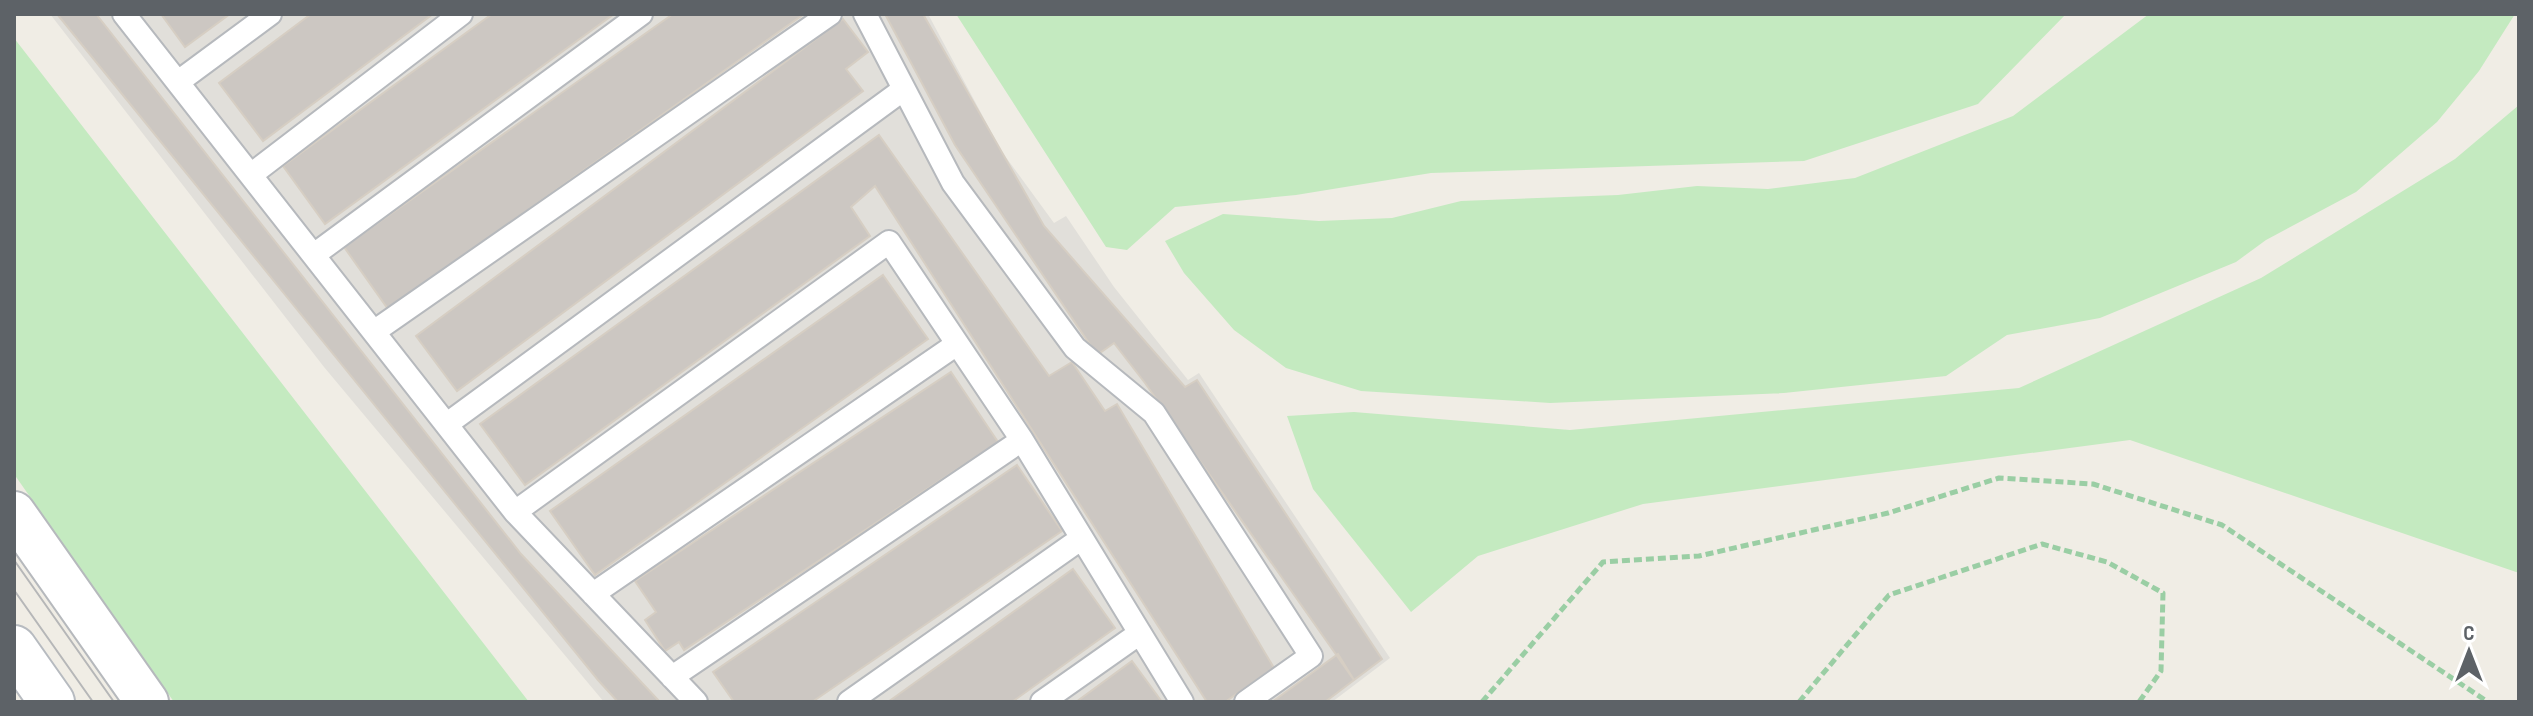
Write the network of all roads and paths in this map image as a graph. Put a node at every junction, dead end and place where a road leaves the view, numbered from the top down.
1 (124, 14) edge
2 (270, 14) edge
3 (461, 14) edge
4 (641, 14) edge
5 (830, 14) edge
6 (865, 14) edge
7 (178, 82) junction
8 (904, 89) junction
9 (252, 174) junction
10 (315, 254) junction
11 (375, 331) junction
12 (957, 344) junction
13 (447, 424) junction
14 (1022, 440) junction
15 (515, 512) junction
16 (14, 513) edge
17 (1082, 538) junction
18 (593, 594) junction
19 (1140, 633) junction
20 (14, 648) edge
21 (672, 677) junction
22 (52, 702) edge
23 (147, 702) edge
24 (696, 702) edge
25 (849, 702) edge
26 (1042, 702) edge
27 (1182, 702) edge
28 (1246, 702) edge
29 (1482, 702) edge
30 (1799, 702) edge
31 (2139, 702) edge
32 (2488, 702) edge

1 - 7 lane
2 - 7 lane
3 - 9 lane
4 - 10 lane
5 - 11 lane
6 - 8 lane
7 - 9 lane
8 - 13 lane
8 - 28 lane
9 - 10 lane
10 - 11 lane
11 - 13 lane
12 - 14 lane
12 - 15 lane
12 - 18 lane
13 - 15 lane
14 - 17 lane
14 - 21 lane
15 - 18 lane
16 - 23 street
17 - 19 lane
17 - 25 lane
18 - 21 lane
19 - 26 lane
19 - 27 lane
20 - 22 main road
21 - 24 lane
29 - 32 path
30 - 31 path

